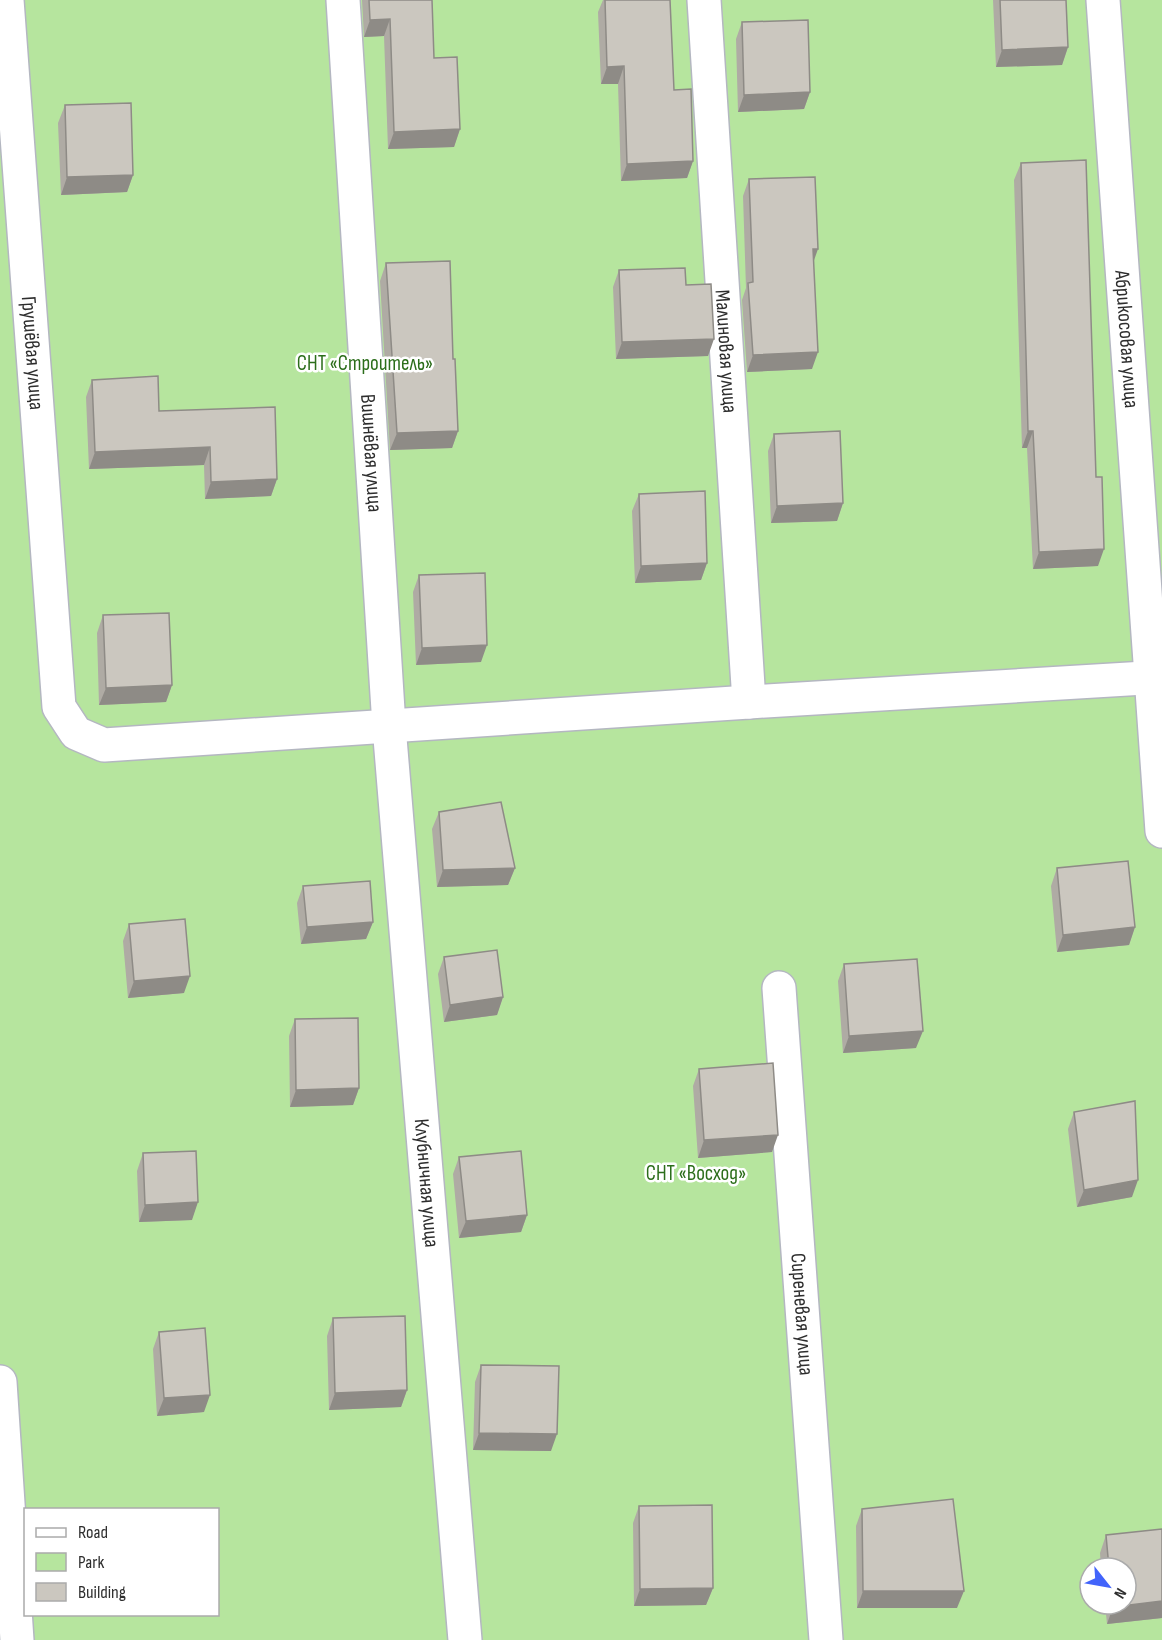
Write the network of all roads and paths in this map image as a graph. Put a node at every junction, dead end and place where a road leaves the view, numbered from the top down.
1 (7, 0) edge
2 (343, 0) edge
3 (704, 0) edge
4 (1103, 0) edge
5 (1156, 678) edge
6 (749, 702) junction
7 (389, 726) junction
8 (1162, 831) edge
9 (779, 988) dead end
10 (0, 1382) edge
11 (17, 1640) edge
12 (465, 1640) edge
13 (826, 1640) edge

1 - 7 street, Грушёвая улица
2 - 7 street, Вишнёвая улица
3 - 6 street, Малиновая улица
4 - 5 street, Абрикосовая улица
5 - 6 street
5 - 8 street, Абрикосовая улица
6 - 7 street
7 - 12 street, Клубничная улица
9 - 13 street, Сиреневая улица
10 - 11 street

